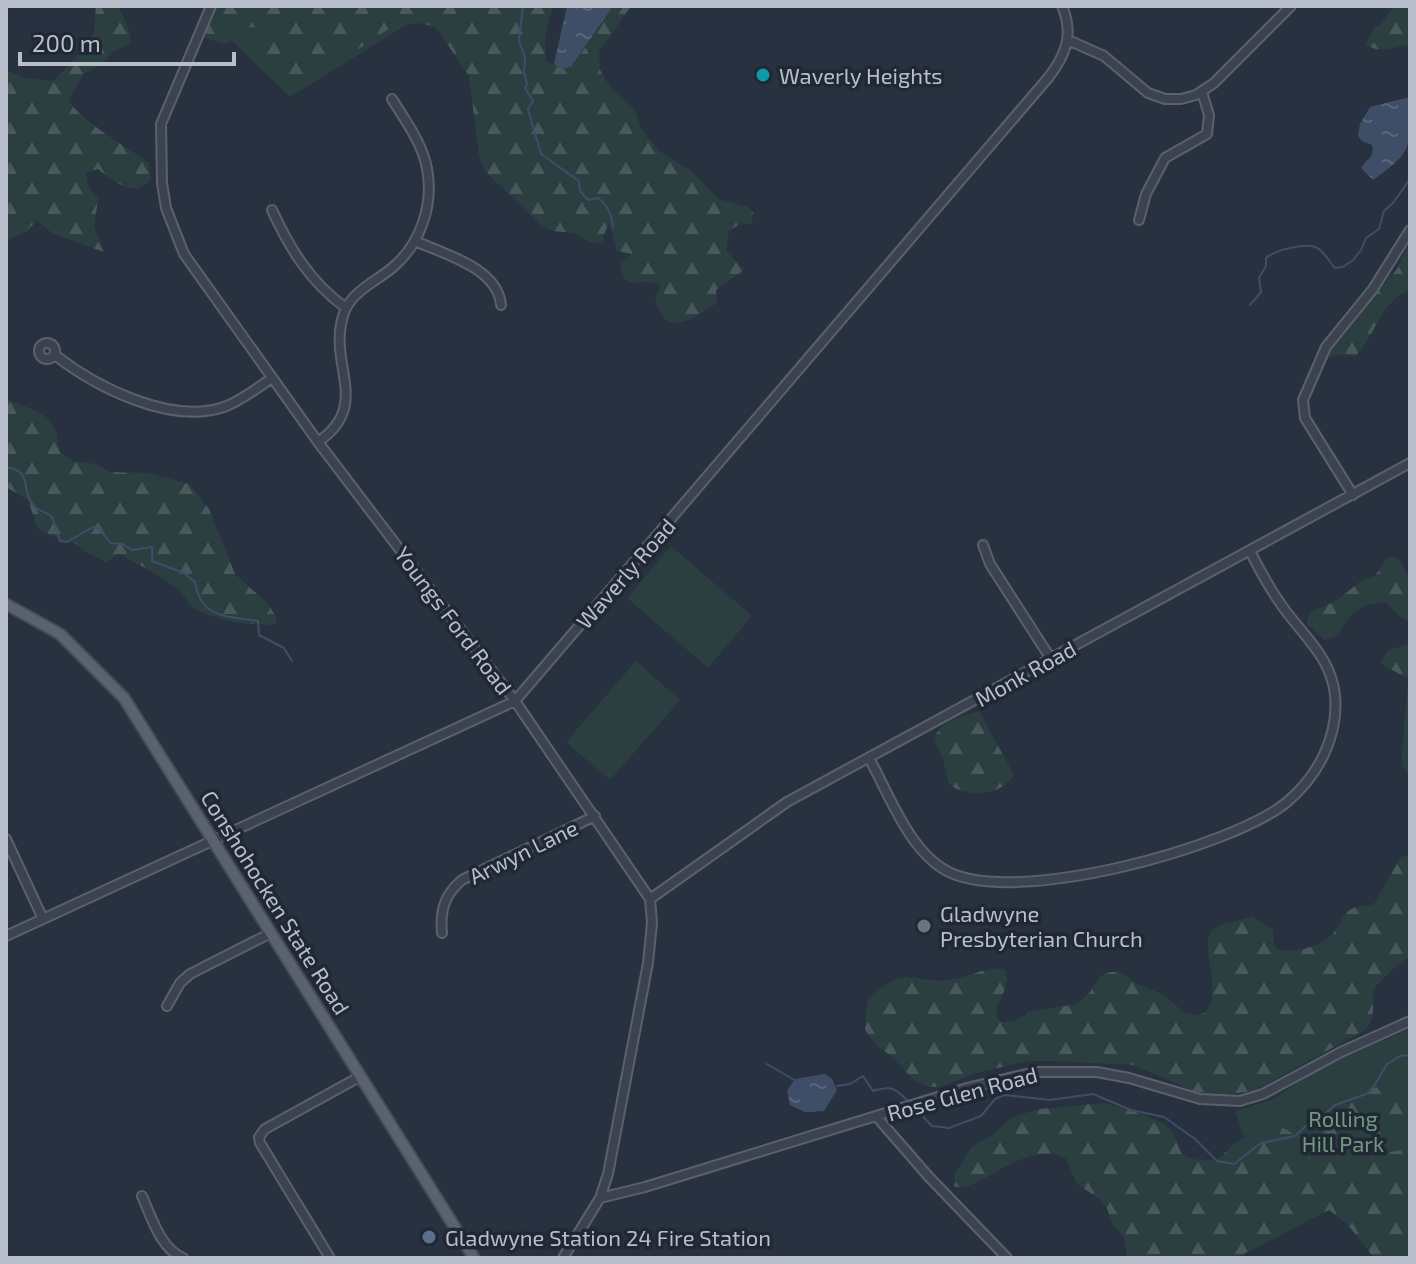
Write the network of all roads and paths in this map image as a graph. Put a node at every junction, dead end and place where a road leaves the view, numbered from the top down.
1 (211, 6) edge
2 (1062, 6) edge
3 (1291, 6) edge
4 (1068, 40) junction
5 (1202, 92) junction
6 (392, 99) dead end
7 (272, 210) dead end
8 (1139, 220) dead end
9 (1410, 230) edge
10 (415, 241) junction
11 (501, 305) dead end
12 (346, 308) junction
13 (55, 355) dead end
14 (272, 378) junction
15 (318, 442) junction
16 (1410, 463) edge
17 (1353, 495) junction
18 (983, 545) dead end
19 (1250, 551) junction
20 (6, 604) edge
21 (1051, 659) junction
22 (515, 701) junction
23 (869, 758) junction
24 (595, 816) junction
25 (6, 839) edge
26 (214, 840) junction
27 (650, 899) junction
28 (43, 919) junction
29 (271, 933) junction
30 (442, 933) dead end
31 (6, 936) edge
32 (167, 1006) dead end
33 (1410, 1021) edge
34 (361, 1076) junction
35 (876, 1116) junction
36 (142, 1196) dead end
37 (600, 1198) junction
38 (183, 1258) edge
39 (330, 1258) edge
40 (474, 1258) edge
41 (563, 1258) edge
42 (1007, 1258) edge

1 - 14 street, Youngs Ford Road
2 - 4 street
3 - 5 street
4 - 5 street
4 - 22 street, Waverly Road
5 - 8 street
6 - 10 street
7 - 12 street
9 - 17 street
10 - 11 street
10 - 12 street
12 - 15 street
13 - 14 street
14 - 15 street, Youngs Ford Road
15 - 22 street, Youngs Ford Road
16 - 17 street, Monk Road
17 - 19 street, Monk Road
18 - 21 street
19 - 21 street, Monk Road
19 - 23 street
20 - 26 main road, Conshohocken State Road
21 - 23 street, Monk Road
22 - 24 street, Youngs Ford Road
22 - 26 street, Waverly Road
23 - 27 street, Monk Road
24 - 27 street, Youngs Ford Road
24 - 30 street, Arwyn Lane
25 - 28 street
26 - 28 street, Waverly Road
26 - 29 main road, Conshohocken State Road
27 - 37 street
28 - 31 street, Waverly Road
29 - 32 street
29 - 34 main road, Conshohocken State Road
33 - 35 street, Rose Glen Road
34 - 39 street
34 - 40 main road, Conshohocken State Road
35 - 37 street, Rose Glen Road
35 - 42 street
36 - 38 street
37 - 41 street

